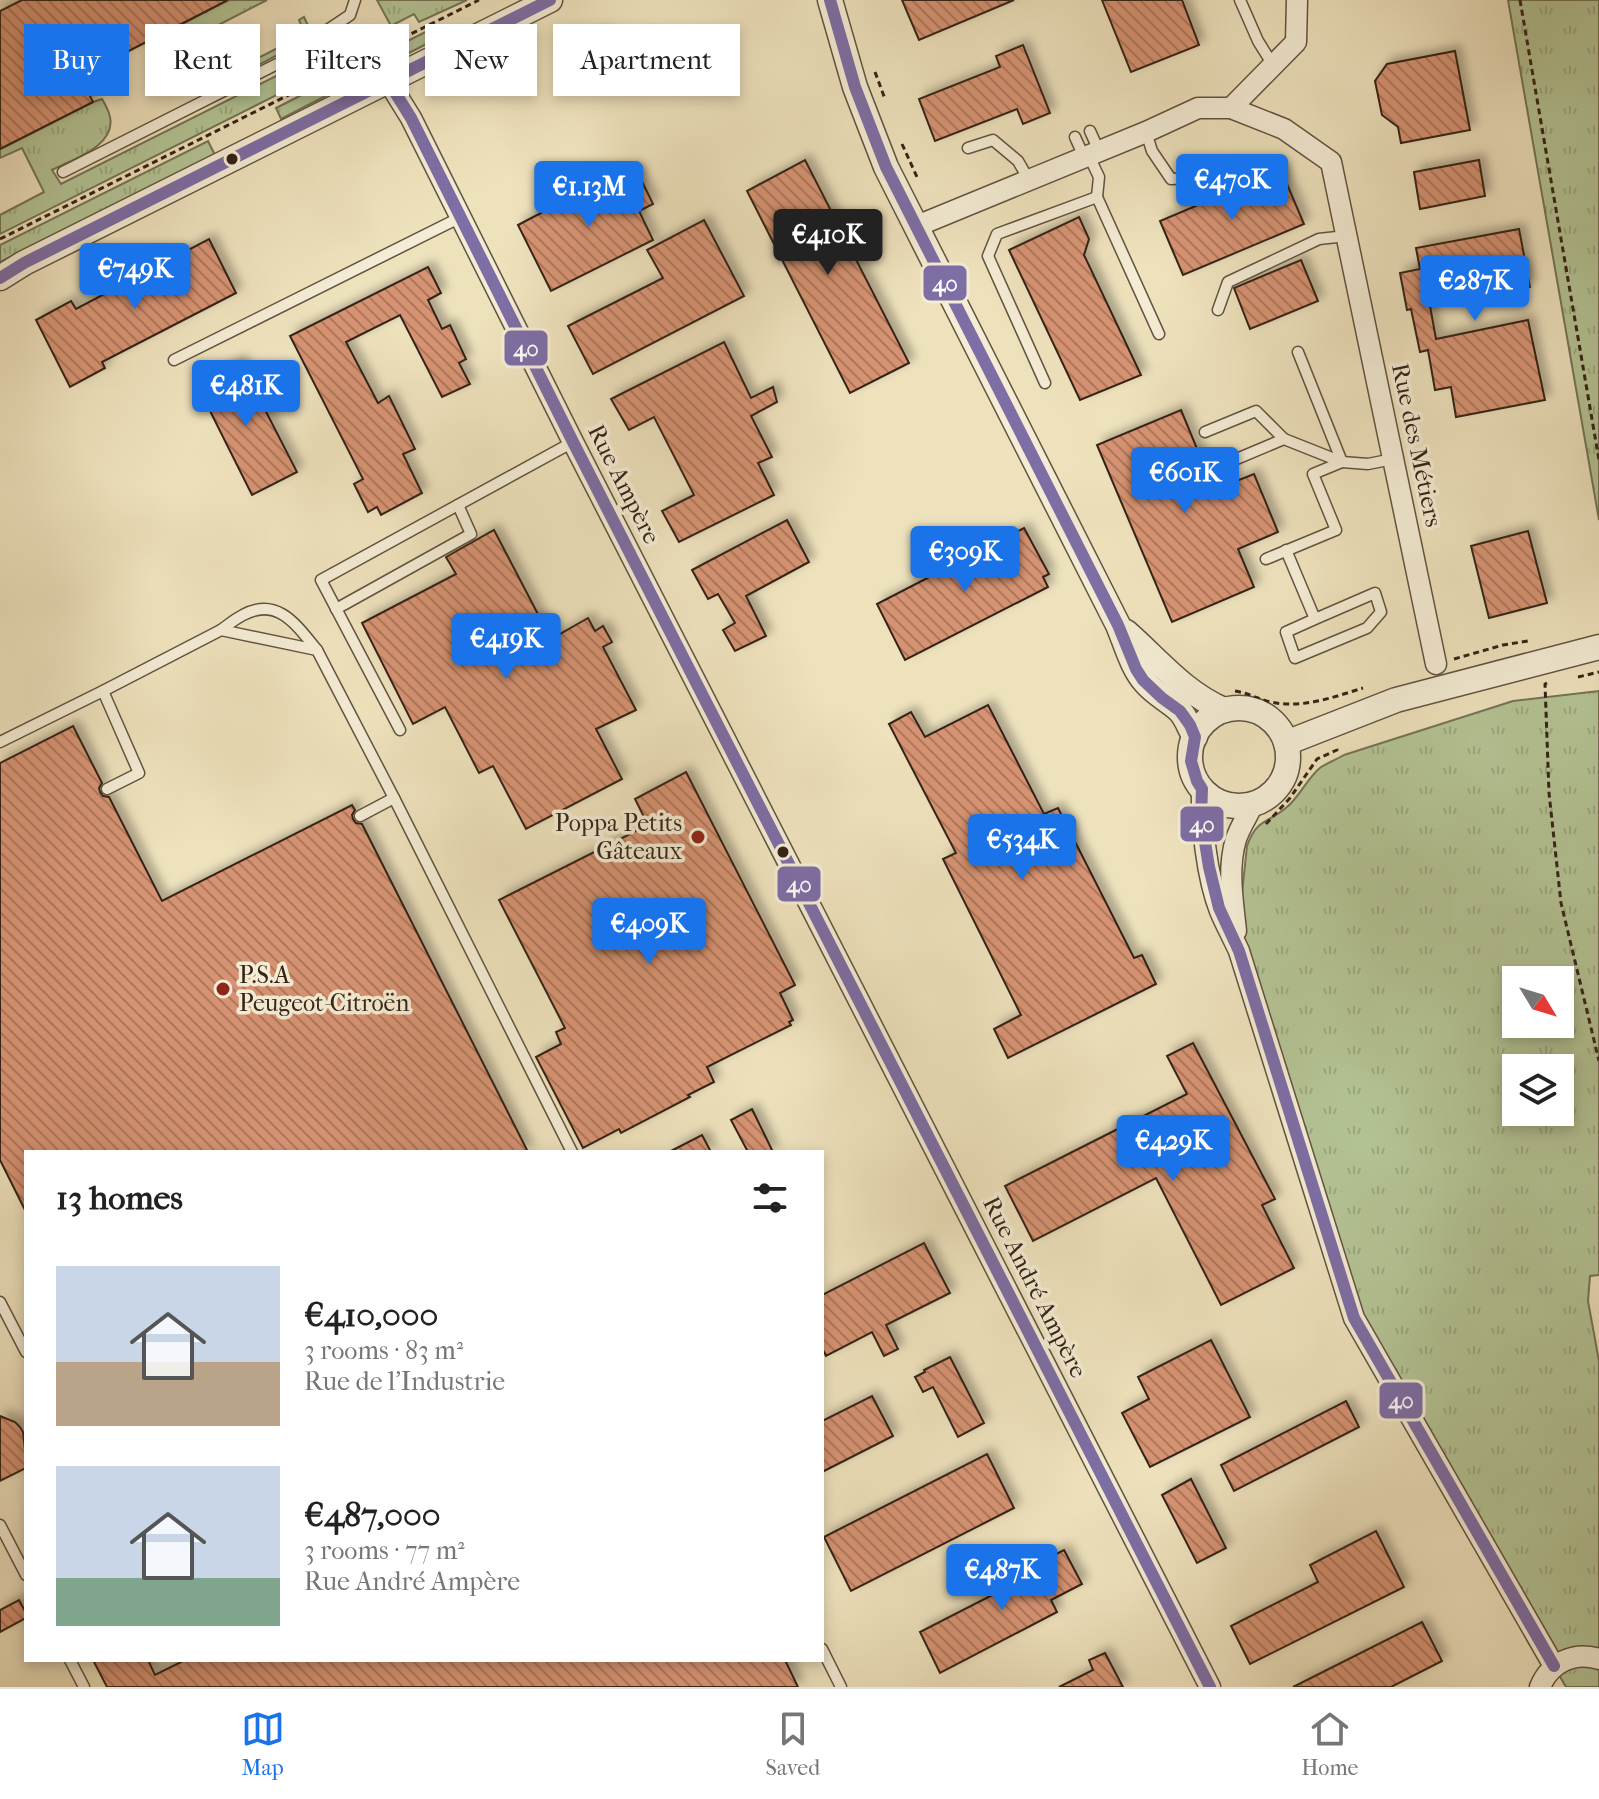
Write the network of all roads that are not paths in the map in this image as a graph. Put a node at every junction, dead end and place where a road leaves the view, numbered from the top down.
1 (355, 0) edge
2 (550, 0) edge
3 (830, 0) edge
4 (1240, 0) edge
5 (1297, 0) edge
6 (518, 9) edge
7 (1273, 65) junction
8 (409, 69) edge
9 (358, 96) edge
10 (397, 96) edge
11 (1231, 108) junction
12 (1090, 131) dead end
13 (1146, 132) junction
14 (1075, 137) dead end
15 (968, 148) dead end
16 (1091, 155) junction
17 (63, 172) dead end
18 (1212, 177) dead end
19 (1029, 180) junction
20 (1097, 197) junction
21 (461, 217) junction
22 (917, 226) junction
23 (1346, 236) junction
24 (0, 275) edge
25 (1218, 310) dead end
26 (1159, 334) dead end
27 (1298, 352) dead end
28 (174, 360) dead end
29 (1045, 383) dead end
30 (1205, 432) dead end
31 (1284, 439) junction
32 (573, 442) junction
33 (1393, 459) junction
34 (1342, 462) junction
35 (1227, 463) dead end
36 (458, 505) junction
37 (1286, 550) junction
38 (1266, 559) dead end
39 (336, 609) junction
40 (1315, 619) junction
41 (1118, 625) junction
42 (221, 630) junction
43 (1599, 647) edge
44 (317, 650) junction
45 (1436, 664) dead end
46 (103, 691) junction
47 (1229, 701) junction
48 (400, 730) dead end
49 (1195, 737) junction
50 (0, 742) edge
51 (1286, 743) junction
52 (107, 789) dead end
53 (1202, 789) junction
54 (394, 798) junction
55 (1260, 814) junction
56 (360, 816) dead end
57 (813, 911) joint
58 (1239, 951) junction
59 (571, 1150) edge
60 (0, 1302) edge
61 (5, 1324) edge
62 (24, 1349) edge
63 (0, 1525) edge
64 (22, 1557) edge
65 (824, 1653) edge
66 (1599, 1659) edge
67 (71, 1662) edge
68 (1554, 1666) junction
69 (84, 1687) edge
70 (841, 1687) edge
71 (1210, 1687) edge
72 (1540, 1687) edge

1 - 17 lane
2 - 6 street
3 - 22 street
4 - 7 lane
5 - 7 street
6 - 8 street
7 - 11 street
9 - 24 street
10 - 21 street, Rue Ampère
11 - 13 street, Rue des Métiers
11 - 23 street, Rue des Métiers
12 - 16 lane
13 - 16 street, Rue des Métiers
13 - 18 lane
14 - 16 lane
15 - 19 lane
16 - 19 street, Rue des Métiers
16 - 20 lane
19 - 22 street, Rue des Métiers
20 - 26 lane
20 - 29 lane
21 - 28 lane
21 - 32 street, Rue Ampère
22 - 41 street
23 - 25 lane
23 - 33 street, Rue des Métiers
27 - 34 lane
30 - 31 lane
31 - 34 lane
31 - 35 lane
32 - 36 lane
32 - 57 street, Rue Ampère
33 - 34 lane
33 - 45 street, Rue des Métiers
34 - 37 lane
36 - 39 lane
36 - 39 lane
37 - 38 lane
37 - 40 lane
39 - 48 lane
40 - 40 lane
41 - 47 street
41 - 49 street
42 - 44 lane
42 - 44 lane
42 - 46 lane
43 - 51 street
44 - 54 lane
46 - 50 lane
46 - 52 lane
47 - 49 street
47 - 51 street
49 - 53 street
51 - 55 street
53 - 55 street
53 - 58 street
54 - 56 lane
54 - 59 lane
55 - 58 street
57 - 71 street, Rue André Ampère
58 - 68 street
60 - 61 lane
61 - 62 lane
63 - 64 lane
65 - 70 lane
66 - 68 street
67 - 69 lane
68 - 72 street

